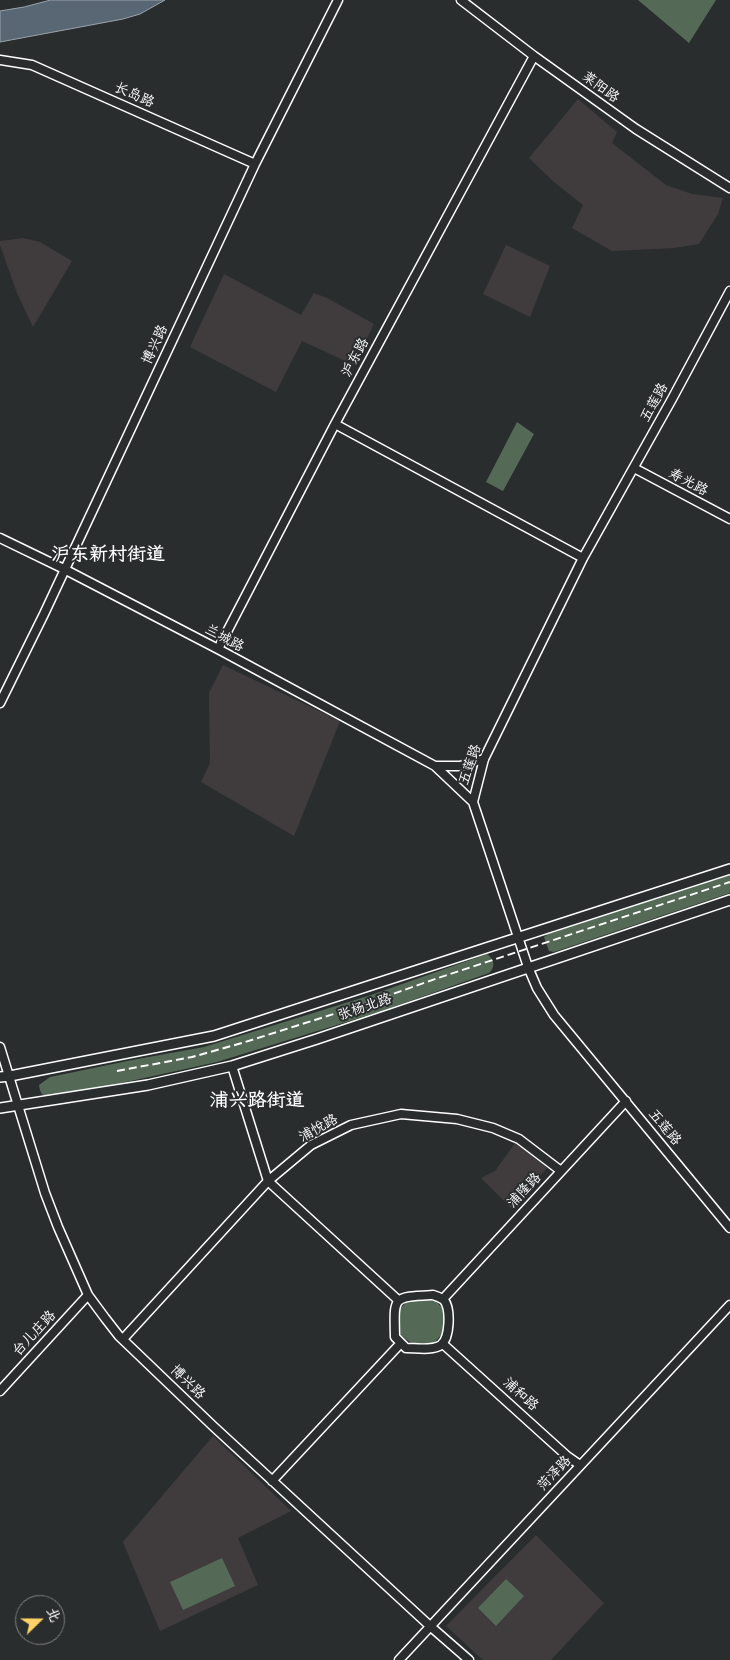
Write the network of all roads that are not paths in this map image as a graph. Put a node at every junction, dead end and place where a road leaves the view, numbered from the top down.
1 (338, 0) edge
2 (461, 0) edge
3 (534, 56) junction
4 (0, 60) edge
5 (255, 164) junction
6 (730, 188) edge
7 (730, 291) edge
8 (335, 424) junction
9 (634, 468) junction
10 (730, 519) edge
11 (0, 538) edge
12 (583, 558) junction
13 (64, 569) junction
14 (218, 649) junction
15 (0, 703) edge
16 (484, 759) junction
17 (435, 766) junction
18 (473, 802) junction
19 (730, 869) edge
20 (730, 900) edge
21 (518, 939) junction
22 (528, 967) junction
23 (0, 1048) edge
24 (232, 1066) junction
25 (10, 1076) junction
26 (0, 1077) edge
27 (626, 1101) junction
28 (19, 1106) junction
29 (0, 1108) edge
30 (561, 1170) junction
31 (268, 1181) junction
32 (730, 1228) edge
33 (88, 1295) junction
34 (443, 1299) junction
35 (398, 1300) junction
36 (730, 1305) edge
37 (123, 1339) junction
38 (400, 1344) junction
39 (443, 1344) junction
40 (0, 1391) edge
41 (580, 1465) junction
42 (272, 1480) junction
43 (430, 1626) junction
44 (399, 1660) edge
45 (469, 1660) edge

1 - 5 street, 博兴路
2 - 3 street, 莱阳路
3 - 6 street, 莱阳路
3 - 8 street, 沪东路
4 - 5 street, 长岛路
5 - 13 street, 博兴路
7 - 9 street, 五莲路
8 - 12 street
8 - 14 street, 沪东路
9 - 10 street, 寿光路
9 - 12 street, 五莲路
11 - 13 street, 兰城路
12 - 16 street, 五莲路
13 - 14 street, 兰城路
13 - 15 street, 博兴路
14 - 17 street, 兰城路
16 - 17 street, 兰城路
16 - 18 street, 五莲路
17 - 18 street, 兰城路
18 - 21 street, 五莲路
19 - 21 main road, 张杨北路
20 - 22 main road, 张杨北路
21 - 22 street, 五莲路
21 - 25 main road, 张杨北路
22 - 24 main road, 张杨北路
22 - 27 street, 五莲路
23 - 25 street, 博兴路
24 - 28 main road, 张杨北路
24 - 31 street
25 - 26 main road, 张杨北路
25 - 28 street, 博兴路
27 - 30 street, 浦隆路
27 - 32 street, 五莲路
28 - 29 main road, 张杨北路
28 - 33 street, 博兴路
30 - 31 street, 浦悦路
30 - 34 street, 浦隆路
31 - 35 street
31 - 37 street, 浦悦路
33 - 37 street, 博兴路
33 - 40 street, 台儿庄路
34 - 35 street
34 - 39 street
35 - 38 street
36 - 41 street, 菏泽路
37 - 42 street, 博兴路
38 - 39 street
38 - 42 street
39 - 41 street, 浦和路
41 - 43 street, 菏泽路
42 - 43 street, 博兴路
43 - 44 street, 菏泽路
43 - 45 street, 博兴路

